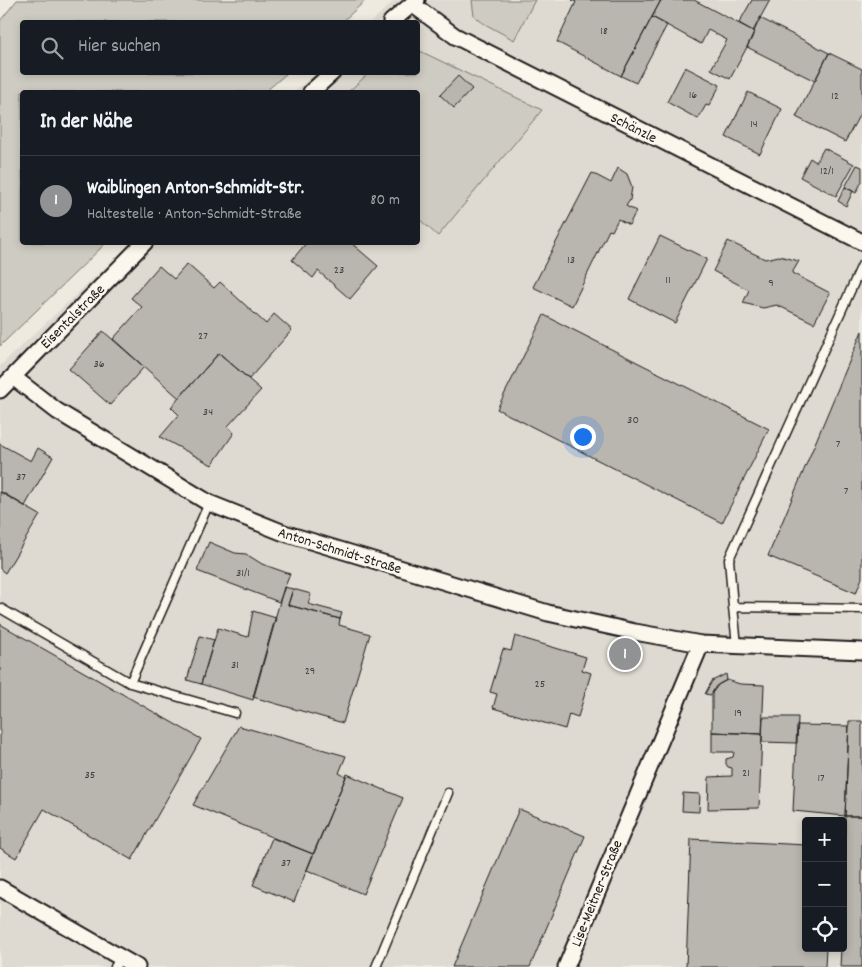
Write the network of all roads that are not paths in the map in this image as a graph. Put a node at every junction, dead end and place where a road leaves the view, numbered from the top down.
1 (414, 2) edge
2 (393, 20) edge
3 (331, 75) edge
4 (313, 90) edge
5 (862, 242) edge
6 (143, 245) edge
7 (862, 265) edge
8 (12, 377) junction
9 (0, 390) edge
10 (209, 503) junction
11 (733, 607) junction
12 (0, 608) edge
13 (862, 608) edge
14 (701, 644) junction
15 (737, 645) junction
16 (862, 650) edge
17 (130, 683) junction
18 (235, 713) dead end
19 (448, 794) dead end
20 (0, 888) edge
21 (118, 962) edge
22 (137, 967) edge
23 (376, 967) edge
24 (566, 967) edge

1 - 2 street
1 - 5 street, Schänzle
3 - 4 street
6 - 8 street, Eisentalstraße
7 - 11 lane
8 - 9 street, Eisentalstraße
8 - 10 street, Anton-Schmidt-Straße
10 - 14 street, Anton-Schmidt-Straße
10 - 17 lane
11 - 13 lane
11 - 15 lane
12 - 17 lane
14 - 15 street, Anton-Schmidt-Straße
14 - 24 street, Lise-Meitner-Straße
15 - 16 street, Anton-Schmidt-Straße
17 - 18 lane
19 - 23 lane
20 - 21 street
21 - 22 street

